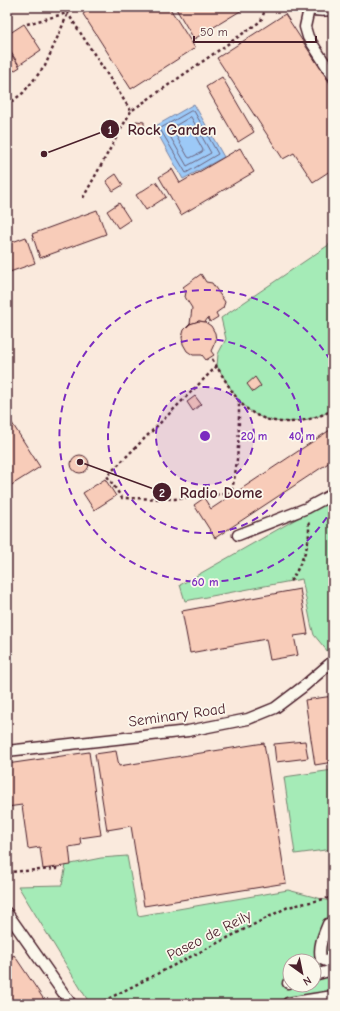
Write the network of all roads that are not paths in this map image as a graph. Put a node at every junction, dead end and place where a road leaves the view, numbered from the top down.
1 (308, 8) edge
2 (333, 9) edge
3 (333, 76) edge
4 (333, 494) edge
5 (238, 535) dead end
6 (333, 661) edge
7 (7, 751) edge
8 (7, 913) edge
9 (333, 924) edge
10 (333, 964) edge
11 (333, 970) edge
12 (322, 973) edge
13 (333, 996) edge
14 (288, 1003) dead end
15 (71, 1004) edge

1 - 2 lane
1 - 3 lane
4 - 5 lane
6 - 7 lane, Seminary Road
8 - 15 lane
9 - 10 lane
11 - 12 lane
13 - 14 lane

